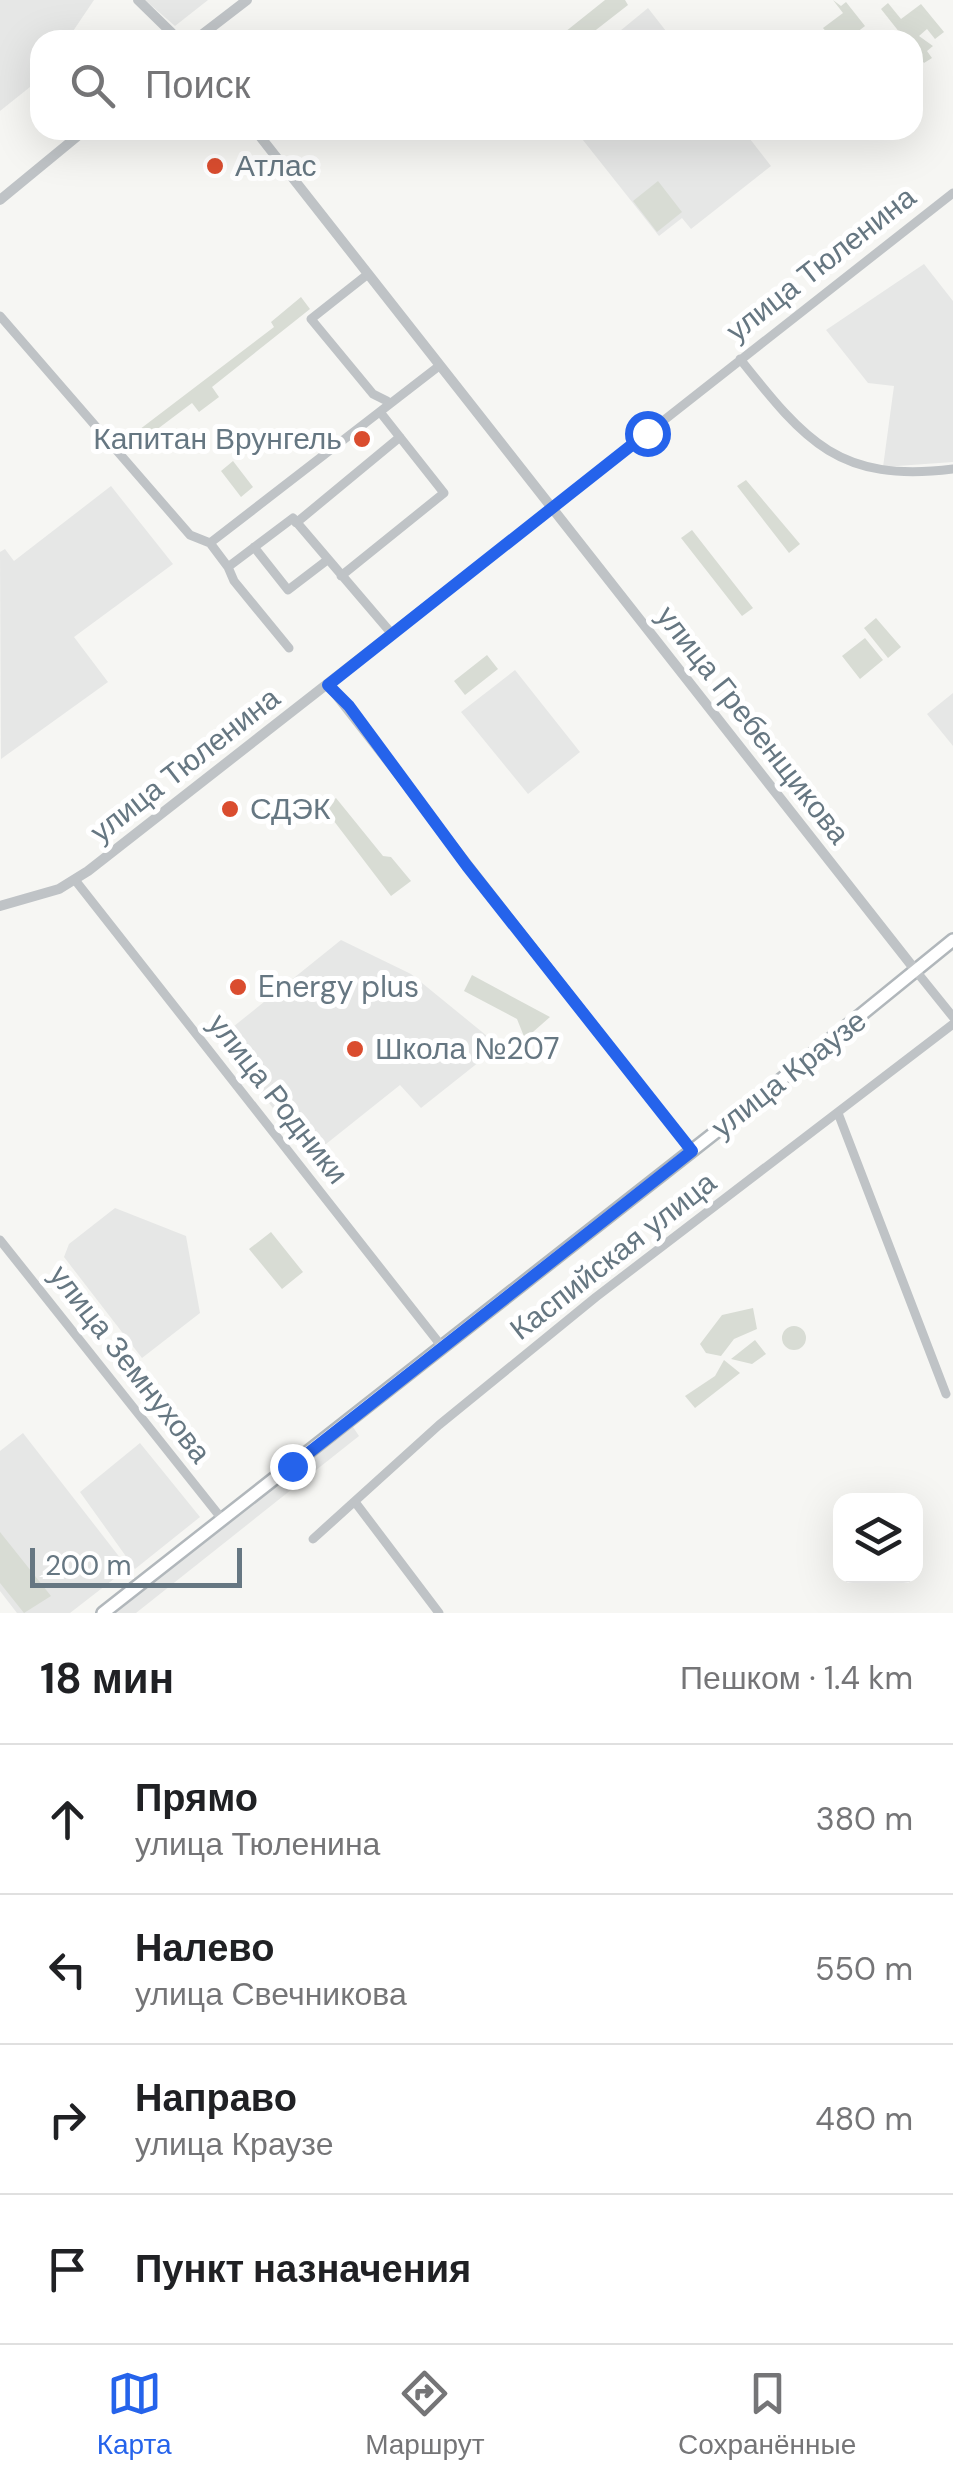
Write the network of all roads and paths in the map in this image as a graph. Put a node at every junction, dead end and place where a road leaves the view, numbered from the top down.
1 (138, 0) edge
2 (247, 0) edge
3 (169, 30) edge
4 (208, 30) edge
5 (73, 140) edge
6 (263, 140) edge
7 (953, 193) edge
8 (0, 200) edge
9 (368, 274) junction
10 (0, 316) edge
11 (740, 358) junction
12 (439, 366) junction
13 (387, 400) dead end
14 (380, 412) junction
15 (400, 438) junction
16 (953, 469) edge
17 (552, 509) junction
18 (296, 522) junction
19 (210, 544) junction
20 (254, 548) junction
21 (326, 560) junction
22 (228, 566) junction
23 (341, 576) junction
24 (392, 634) junction
25 (289, 648) dead end
26 (328, 685) junction
27 (75, 880) junction
28 (0, 906) edge
29 (953, 940) edge
30 (916, 971) junction
31 (953, 1021) edge
32 (838, 1113) junction
33 (692, 1151) junction
34 (0, 1240) edge
35 (442, 1348) junction
36 (946, 1394) dead end
37 (355, 1502) junction
38 (222, 1519) junction
39 (313, 1538) dead end
40 (103, 1613) edge
41 (439, 1613) edge

1 - 3 street
2 - 4 street
5 - 8 street
6 - 9 street, улица Гребенщикова
7 - 11 street, улица Тюленина
9 - 12 street, улица Гребенщикова
9 - 13 street
10 - 19 street
11 - 16 street
11 - 17 street, улица Тюленина
12 - 14 street
12 - 17 street, улица Гребенщикова
14 - 15 street
14 - 19 street
15 - 18 street
15 - 23 street
17 - 24 street, улица Тюленина
17 - 30 street, улица Гребенщикова
18 - 20 street
18 - 21 street
19 - 22 street
20 - 21 street
20 - 22 street
21 - 23 street
22 - 25 street
23 - 24 street
24 - 26 street, улица Тюленина
26 - 27 street, улица Тюленина
26 - 33 street
27 - 28 street, улица Тюленина
27 - 35 street, улица Родники
29 - 30 main road, улица Краузе
30 - 31 street, Каспийская улица
30 - 33 main road, улица Краузе
31 - 32 street, Каспийская улица
32 - 36 street
32 - 37 street, Каспийская улица
33 - 35 main road, улица Краузе
34 - 38 street, улица Земнухова
35 - 38 main road, улица Краузе
37 - 39 street, Каспийская улица
37 - 41 street
38 - 40 main road, улица Краузе

